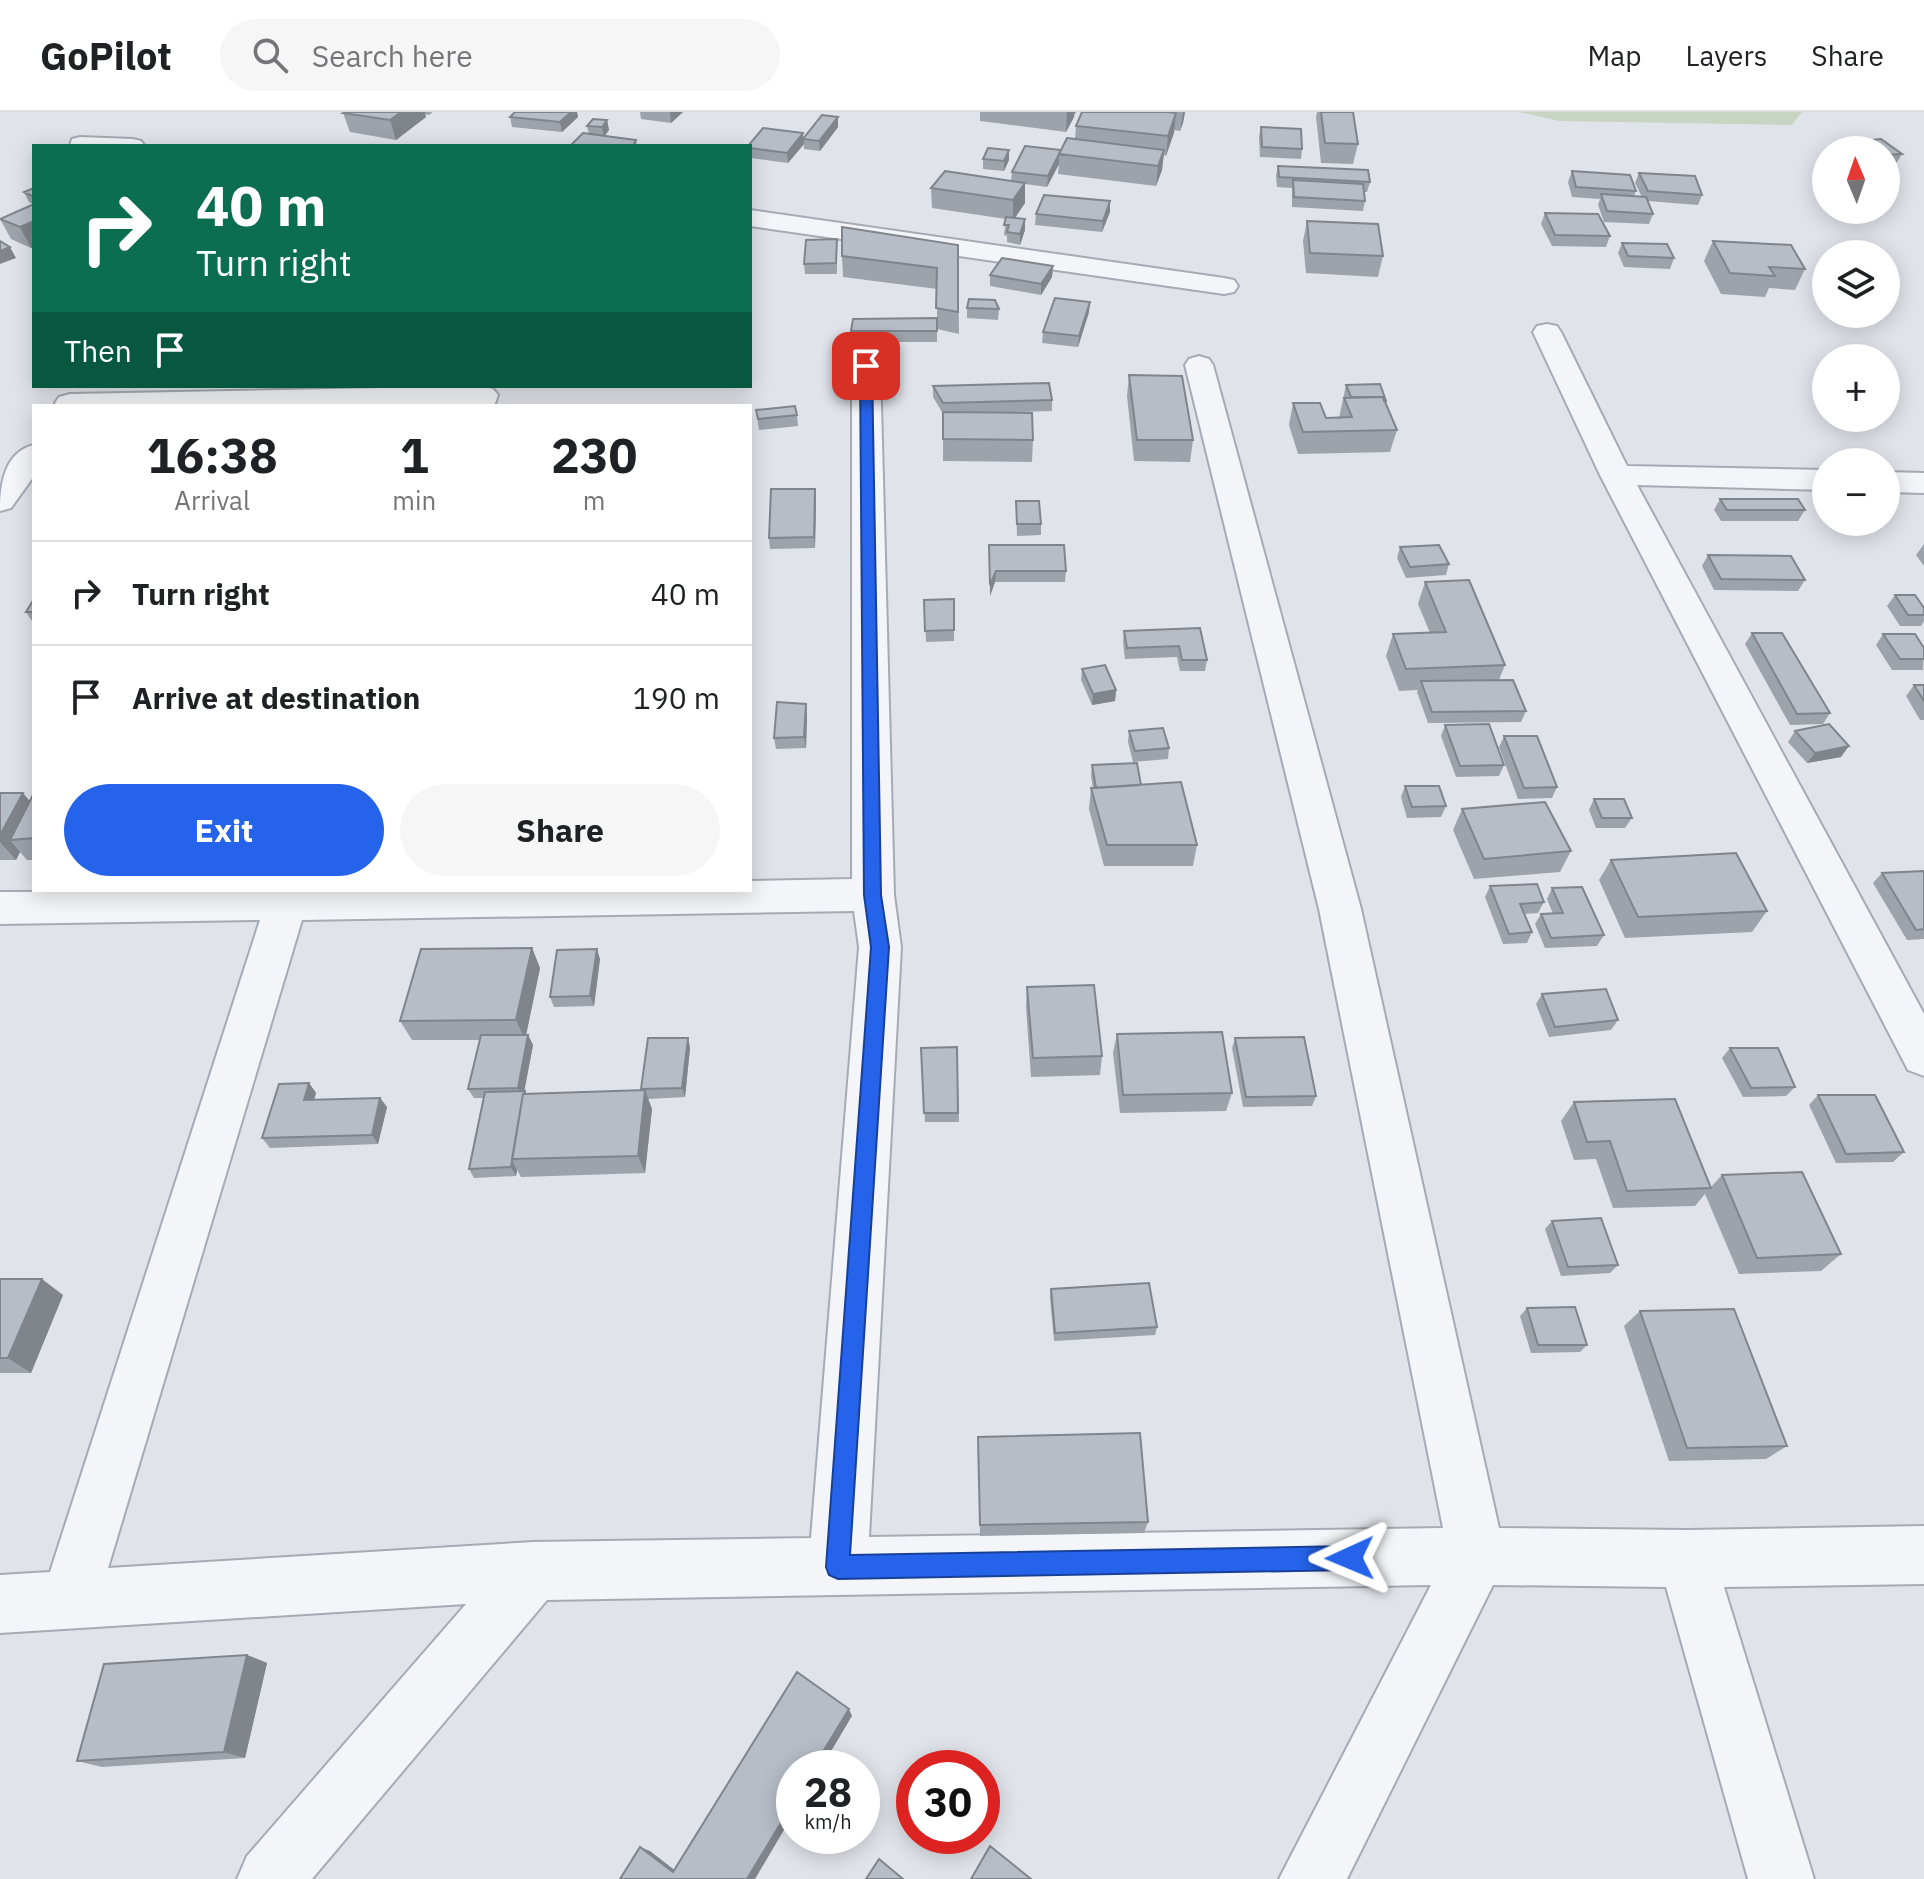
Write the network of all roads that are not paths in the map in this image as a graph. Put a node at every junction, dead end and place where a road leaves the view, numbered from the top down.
1 (752, 218) edge
2 (1224, 286) dead end
3 (1547, 332) dead end
4 (1199, 365) dead end
5 (866, 366) dead end
6 (74, 398) edge
7 (480, 404) edge
8 (32, 457) edge
9 (1616, 475) junction
10 (1812, 480) edge
11 (1900, 482) edge
12 (1924, 483) edge
13 (0, 501) edge
14 (873, 895) junction
15 (288, 896) edge
16 (0, 908) edge
17 (1924, 1057) edge
18 (1924, 1555) edge
19 (1477, 1556) junction
20 (1687, 1559) junction
21 (838, 1567) junction
22 (533, 1571) junction
23 (70, 1599) junction
24 (0, 1604) edge
25 (270, 1879) edge
26 (1312, 1879) edge
27 (1781, 1879) edge

1 - 2 street
3 - 9 street
4 - 19 street
5 - 14 street
6 - 7 street
8 - 13 street
9 - 10 street
9 - 17 street
11 - 12 street
14 - 15 street
14 - 21 street
15 - 16 street
15 - 23 street
18 - 20 street
19 - 20 street
19 - 21 street
19 - 26 street
20 - 27 street
21 - 22 street
22 - 23 street
22 - 25 street
23 - 24 street

